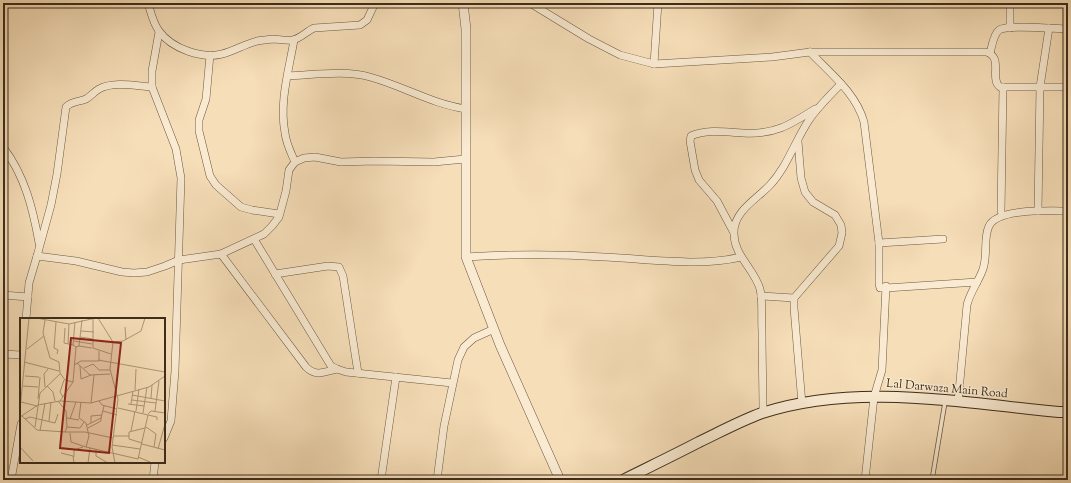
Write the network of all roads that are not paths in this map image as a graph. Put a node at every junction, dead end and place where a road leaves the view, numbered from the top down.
1 (148, 3) edge
2 (375, 3) edge
3 (463, 3) edge
4 (530, 3) edge
5 (658, 3) edge
6 (1010, 3) edge
7 (1010, 28) junction
8 (1049, 28) junction
9 (1068, 29) edge
10 (159, 32) junction
11 (294, 40) junction
12 (810, 52) junction
13 (990, 54) junction
14 (210, 55) junction
15 (654, 64) junction
16 (288, 76) junction
17 (841, 84) junction
18 (152, 87) junction
19 (1040, 87) junction
20 (1068, 87) edge
21 (1004, 88) junction
22 (818, 107) junction
23 (466, 110) junction
24 (798, 141) junction
25 (3, 147) edge
26 (466, 159) junction
27 (295, 162) junction
28 (1068, 210) edge
29 (1001, 211) dead end
30 (1038, 211) junction
31 (279, 214) junction
32 (734, 231) junction
33 (254, 239) junction
34 (943, 239) dead end
35 (879, 243) junction
36 (40, 246) junction
37 (222, 254) junction
38 (37, 256) junction
39 (466, 257) junction
40 (741, 257) junction
41 (179, 260) junction
42 (275, 274) junction
43 (976, 282) junction
44 (886, 287) junction
45 (3, 295) edge
46 (761, 296) junction
47 (28, 297) junction
48 (794, 298) junction
49 (26, 318) edge
50 (494, 329) junction
51 (3, 354) edge
52 (20, 355) edge
53 (337, 369) junction
54 (358, 373) junction
55 (396, 377) junction
56 (452, 383) junction
57 (874, 396) junction
58 (945, 401) junction
59 (958, 402) junction
60 (802, 404) junction
61 (1068, 412) edge
62 (763, 413) junction
63 (20, 430) edge
64 (165, 436) edge
65 (155, 463) edge
66 (11, 480) edge
67 (153, 480) edge
68 (381, 480) edge
69 (437, 480) edge
70 (560, 480) edge
71 (623, 480) edge
72 (865, 480) edge
73 (932, 480) edge

1 - 10 street
2 - 11 street
3 - 23 street
4 - 15 street
5 - 15 street
6 - 7 street
7 - 8 street
7 - 13 street
8 - 9 street
8 - 19 street
10 - 14 street
10 - 18 street
11 - 14 street
11 - 16 street
12 - 13 street
12 - 15 street
12 - 17 street
13 - 21 street
14 - 31 street
16 - 23 street
16 - 27 street
17 - 22 street
17 - 35 street
18 - 36 street
18 - 41 street
19 - 20 street
19 - 21 street
19 - 30 street
21 - 29 street
22 - 24 street
22 - 32 street
23 - 26 street
24 - 32 street
24 - 48 street
25 - 36 street
26 - 27 street
26 - 39 street
27 - 31 street
28 - 30 street
30 - 43 street
31 - 33 street
32 - 40 street
33 - 37 street
33 - 42 street
34 - 35 street
35 - 44 street
36 - 38 street
37 - 41 street
37 - 53 street
38 - 41 street
38 - 47 street
39 - 40 street
39 - 50 street
40 - 46 street
41 - 64 street
42 - 53 street
42 - 54 street
43 - 44 street
43 - 59 street
44 - 57 street
45 - 47 street
46 - 48 street
46 - 62 street
47 - 49 street
48 - 60 street
50 - 56 street
50 - 70 street
51 - 52 street
53 - 54 street
54 - 55 street
55 - 56 street
55 - 68 street
56 - 69 street
57 - 58 main road, Lal Darwaza Main Road
57 - 60 main road, Lal Darwaza Main Road
57 - 72 street
58 - 59 main road, Lal Darwaza Main Road
58 - 73 lane
59 - 61 main road, Lal Darwaza Main Road
60 - 62 main road, Lal Darwaza Main Road
62 - 71 main road, Lal Darwaza Main Road
63 - 66 street
65 - 67 street

